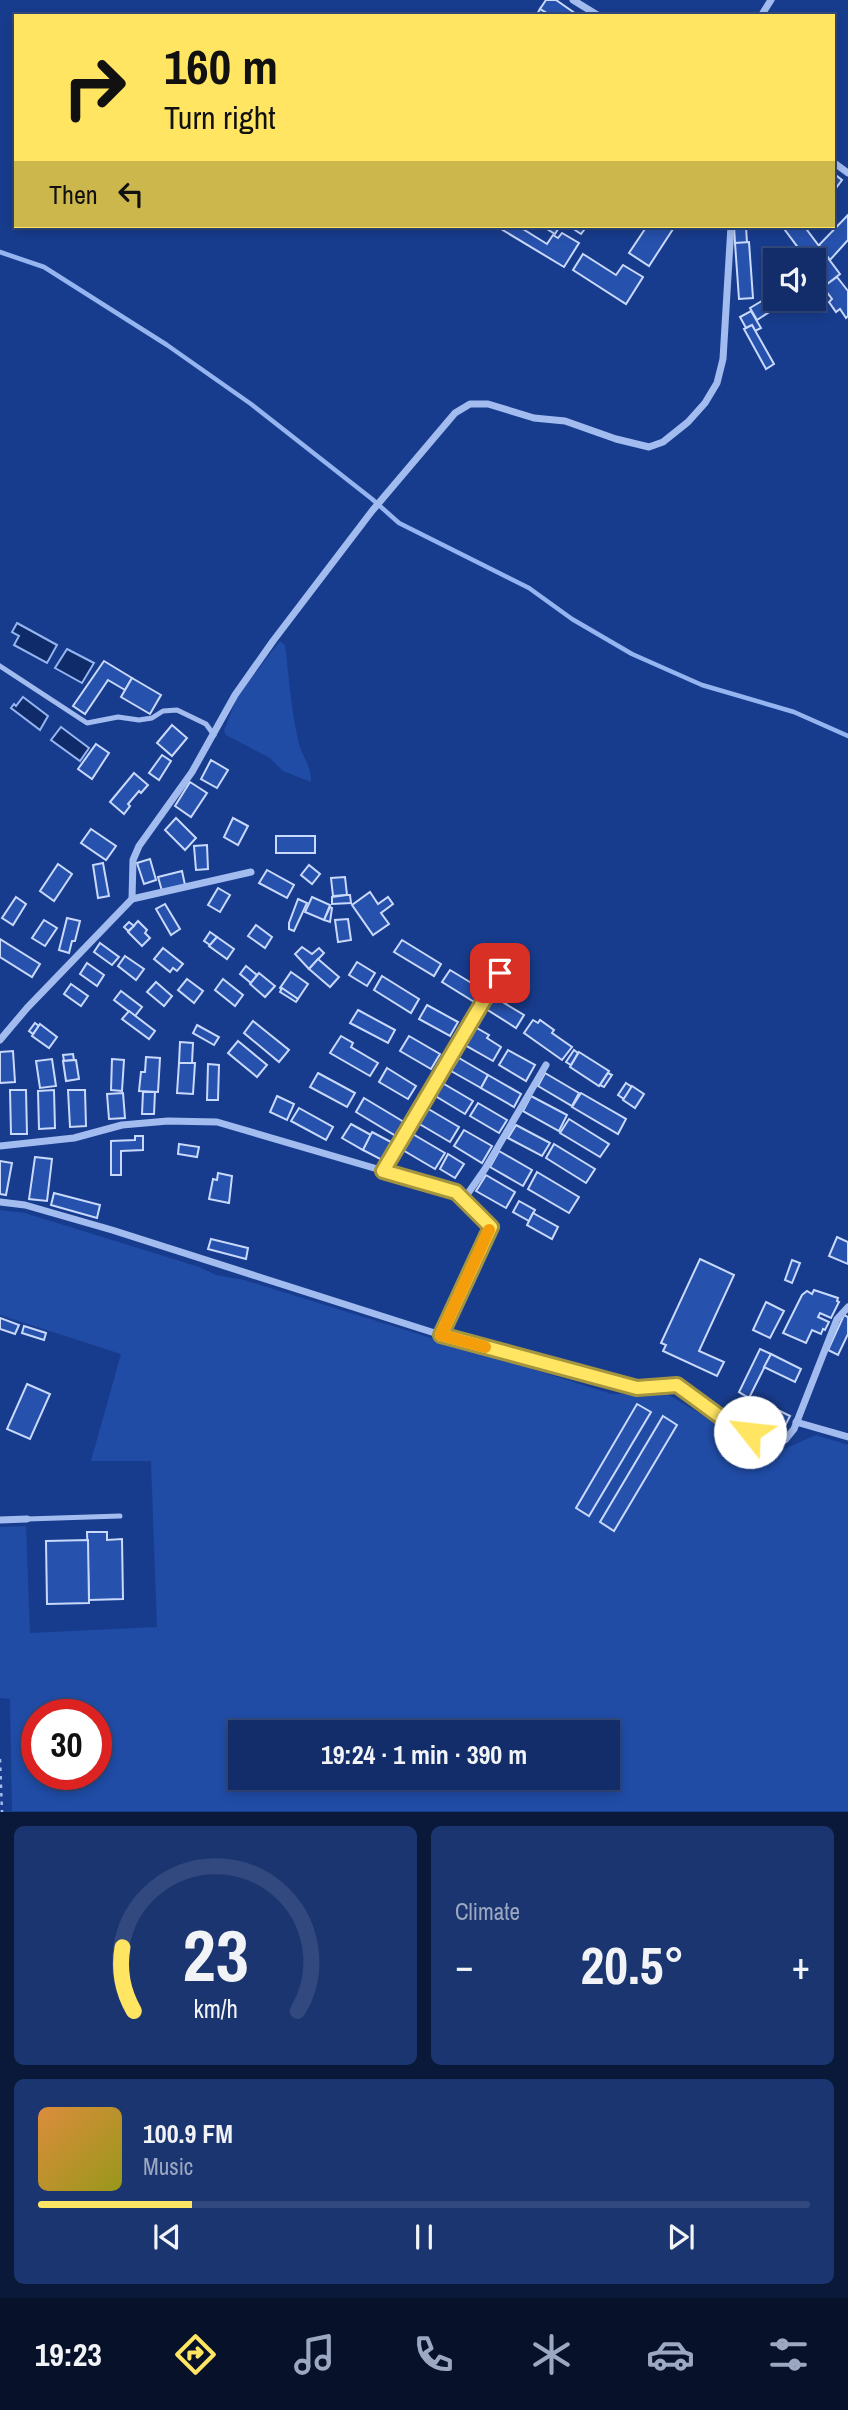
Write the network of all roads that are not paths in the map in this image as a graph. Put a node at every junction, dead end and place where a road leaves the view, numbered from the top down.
1 (573, 0) edge
2 (596, 14) edge
3 (731, 228) edge
4 (0, 666) edge
5 (214, 735) junction
6 (251, 872) dead end
7 (132, 899) junction
8 (500, 973) dead end
9 (0, 1040) edge
10 (547, 1065) dead end
11 (0, 1146) edge
12 (383, 1171) junction
13 (464, 1199) junction
14 (0, 1202) edge
15 (848, 1307) edge
16 (441, 1335) junction
17 (796, 1422) junction
18 (848, 1437) edge
19 (120, 1516) dead end
20 (27, 1518) joint
21 (0, 1520) edge

1 - 2 street
3 - 5 street
4 - 5 lane
5 - 7 street
6 - 7 street
7 - 9 street
8 - 12 street
10 - 13 street
11 - 12 street
12 - 13 street
13 - 16 street
14 - 16 street
15 - 17 street
16 - 17 street
17 - 18 street
19 - 20 lane
20 - 21 street

